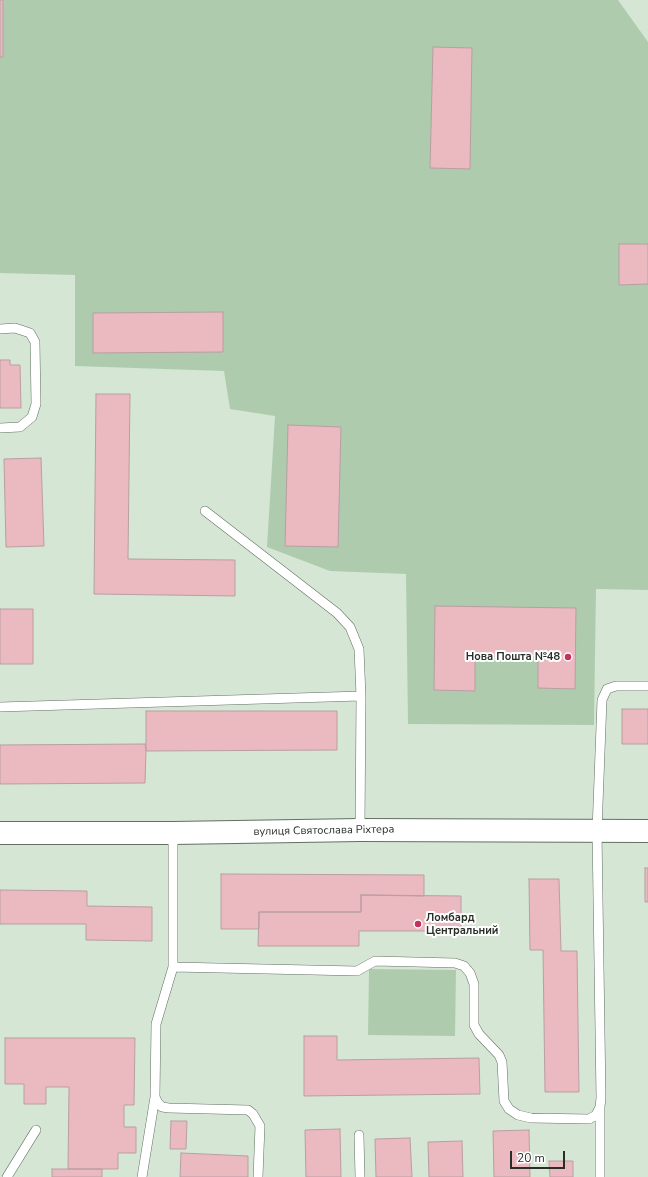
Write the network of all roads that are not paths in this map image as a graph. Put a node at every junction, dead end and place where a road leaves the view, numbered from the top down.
1 (0, 329) edge
2 (0, 428) edge
3 (205, 511) dead end
4 (648, 686) edge
5 (361, 696) junction
6 (0, 707) edge
7 (360, 830) junction
8 (597, 831) junction
9 (648, 831) edge
10 (0, 833) edge
11 (173, 833) junction
12 (173, 968) junction
13 (155, 1097) junction
14 (600, 1107) junction
15 (36, 1130) dead end
16 (359, 1135) dead end
17 (7, 1177) edge
18 (142, 1177) edge
19 (258, 1177) edge
20 (360, 1177) edge
21 (600, 1177) edge

1 - 2 lane
3 - 5 lane
4 - 8 lane
5 - 6 lane
5 - 7 lane
7 - 8 main road, вулиця Святослава Ріхтера
7 - 11 main road, вулиця Святослава Ріхтера
8 - 9 main road, вулиця Святослава Ріхтера
8 - 14 lane
10 - 11 main road, вулиця Святослава Ріхтера
11 - 12 lane
12 - 13 lane
12 - 14 lane
13 - 18 lane
13 - 19 lane
14 - 21 lane
15 - 17 lane
16 - 20 lane

